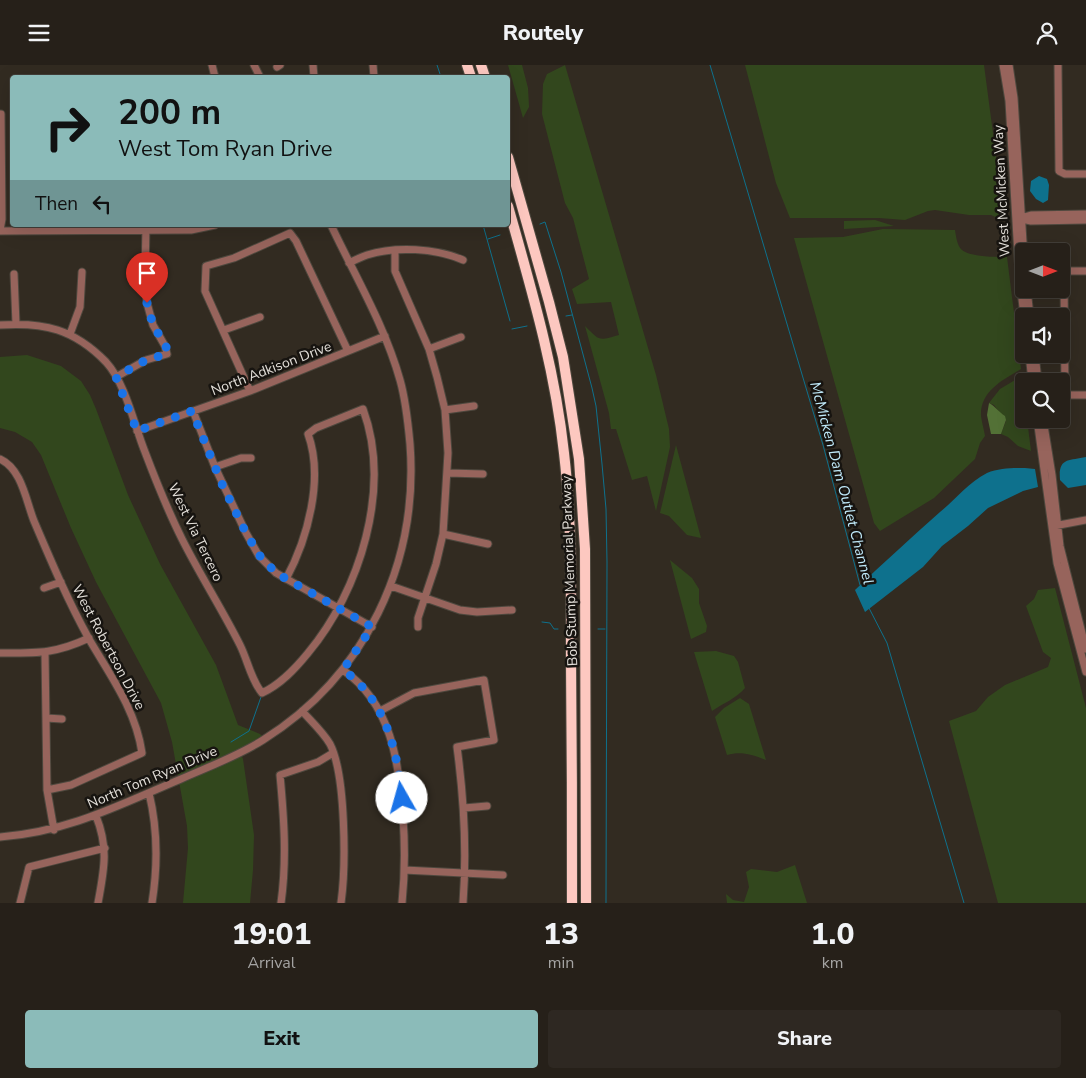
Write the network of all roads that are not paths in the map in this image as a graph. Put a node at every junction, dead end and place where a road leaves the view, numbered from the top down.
1 (1003, 65) edge
2 (1009, 65) edge
3 (1058, 65) edge
4 (1, 114) dead end
5 (510, 164) edge
6 (1086, 174) edge
7 (510, 213) edge
8 (1086, 214) edge
9 (1019, 219) junction
10 (1086, 220) edge
11 (146, 227) edge
12 (205, 227) edge
13 (332, 227) edge
14 (74, 228) edge
15 (0, 230) edge
16 (1022, 243) edge
17 (395, 251) junction
18 (462, 260) dead end
19 (349, 263) junction
20 (1086, 271) edge
21 (82, 272) dead end
22 (14, 274) dead end
23 (1023, 308) edge
24 (260, 317) dead end
25 (16, 324) junction
26 (0, 325) edge
27 (224, 330) junction
28 (70, 334) junction
29 (385, 337) junction
30 (462, 337) dead end
31 (429, 349) junction
32 (348, 351) junction
33 (1063, 373) edge
34 (116, 377) junction
35 (250, 391) junction
36 (1070, 395) edge
37 (1086, 395) edge
38 (474, 406) dead end
39 (192, 411) junction
40 (445, 411) junction
41 (1039, 428) edge
42 (1044, 428) edge
43 (137, 431) junction
44 (251, 458) dead end
45 (0, 459) edge
46 (215, 467) junction
47 (448, 473) junction
48 (483, 474) dead end
49 (1086, 520) edge
50 (1055, 526) junction
51 (443, 535) junction
52 (488, 544) dead end
53 (286, 579) junction
54 (61, 582) junction
55 (391, 586) junction
56 (44, 587) dead end
57 (425, 598) junction
58 (338, 608) junction
59 (512, 610) dead end
60 (372, 627) junction
61 (418, 627) dead end
62 (89, 638) junction
63 (1086, 649) edge
64 (0, 653) edge
65 (45, 653) junction
66 (343, 670) junction
67 (1086, 672) edge
68 (302, 711) junction
69 (380, 711) junction
70 (46, 718) junction
71 (62, 719) dead end
72 (333, 753) junction
73 (47, 790) junction
74 (149, 793) junction
75 (487, 806) dead end
76 (464, 808) junction
77 (96, 816) junction
78 (54, 830) junction
79 (0, 837) edge
80 (105, 849) junction
81 (404, 870) junction
82 (465, 872) junction
83 (503, 875) dead end
84 (20, 903) edge
85 (98, 903) edge
86 (152, 903) edge
87 (281, 903) edge
88 (341, 903) edge
89 (402, 903) edge
90 (463, 903) edge
91 (572, 903) edge
92 (586, 903) edge

1 - 9 street, West McMicken Way
2 - 9 street, West McMicken Way
3 - 6 street
4 - 15 street
5 - 92 highway, Bob Stump Memorial Parkway
7 - 91 highway, Bob Stump Memorial Parkway
8 - 9 street
9 - 10 street
9 - 16 street, West McMicken Way
9 - 23 street, West McMicken Way
11 - 12 street
11 - 14 street
11 - 34 street
13 - 19 street, North Tom Ryan Drive
14 - 15 street
17 - 18 street
17 - 19 street
17 - 31 street
19 - 29 street, North Tom Ryan Drive
20 - 33 street
21 - 28 street
22 - 25 street
24 - 27 street
25 - 26 street, West Via Tercero
25 - 28 street, West Via Tercero
27 - 32 street
27 - 35 street
28 - 34 street, West Via Tercero
29 - 32 street, North Adkison Drive
29 - 55 street, North Tom Ryan Drive
30 - 31 street
31 - 40 street
32 - 35 street, North Adkison Drive
34 - 43 street, West Via Tercero
35 - 39 street, North Adkison Drive
36 - 37 street
38 - 40 street
39 - 43 street, North Adkison Drive
39 - 46 street
40 - 47 street
41 - 50 street
42 - 50 street
43 - 58 street, West Via Tercero
44 - 46 street
45 - 54 street, West Robertson Drive
46 - 53 street
47 - 48 street
47 - 51 street
49 - 50 street
50 - 63 street
50 - 67 street
51 - 52 street
51 - 57 street
53 - 58 street
53 - 58 street
54 - 56 street, West Robertson Drive
54 - 62 street, West Robertson Drive
55 - 57 street
55 - 60 street, North Tom Ryan Drive
57 - 59 street
57 - 61 street
58 - 60 street
60 - 66 street, North Tom Ryan Drive
62 - 65 street
62 - 73 street, West Robertson Drive
64 - 65 street
65 - 70 street
66 - 68 street, North Tom Ryan Drive
66 - 69 street
68 - 72 street
68 - 74 street, North Tom Ryan Drive
69 - 76 street
69 - 81 street
70 - 71 street
70 - 73 street
72 - 87 street
72 - 88 street
73 - 78 street
74 - 77 street, North Tom Ryan Drive
74 - 86 street
75 - 76 street
76 - 82 street
77 - 78 street, North Tom Ryan Drive
77 - 80 street
78 - 79 street, North Tom Ryan Drive
80 - 84 street
80 - 85 street
81 - 82 street
81 - 89 street
82 - 83 street
82 - 90 street

